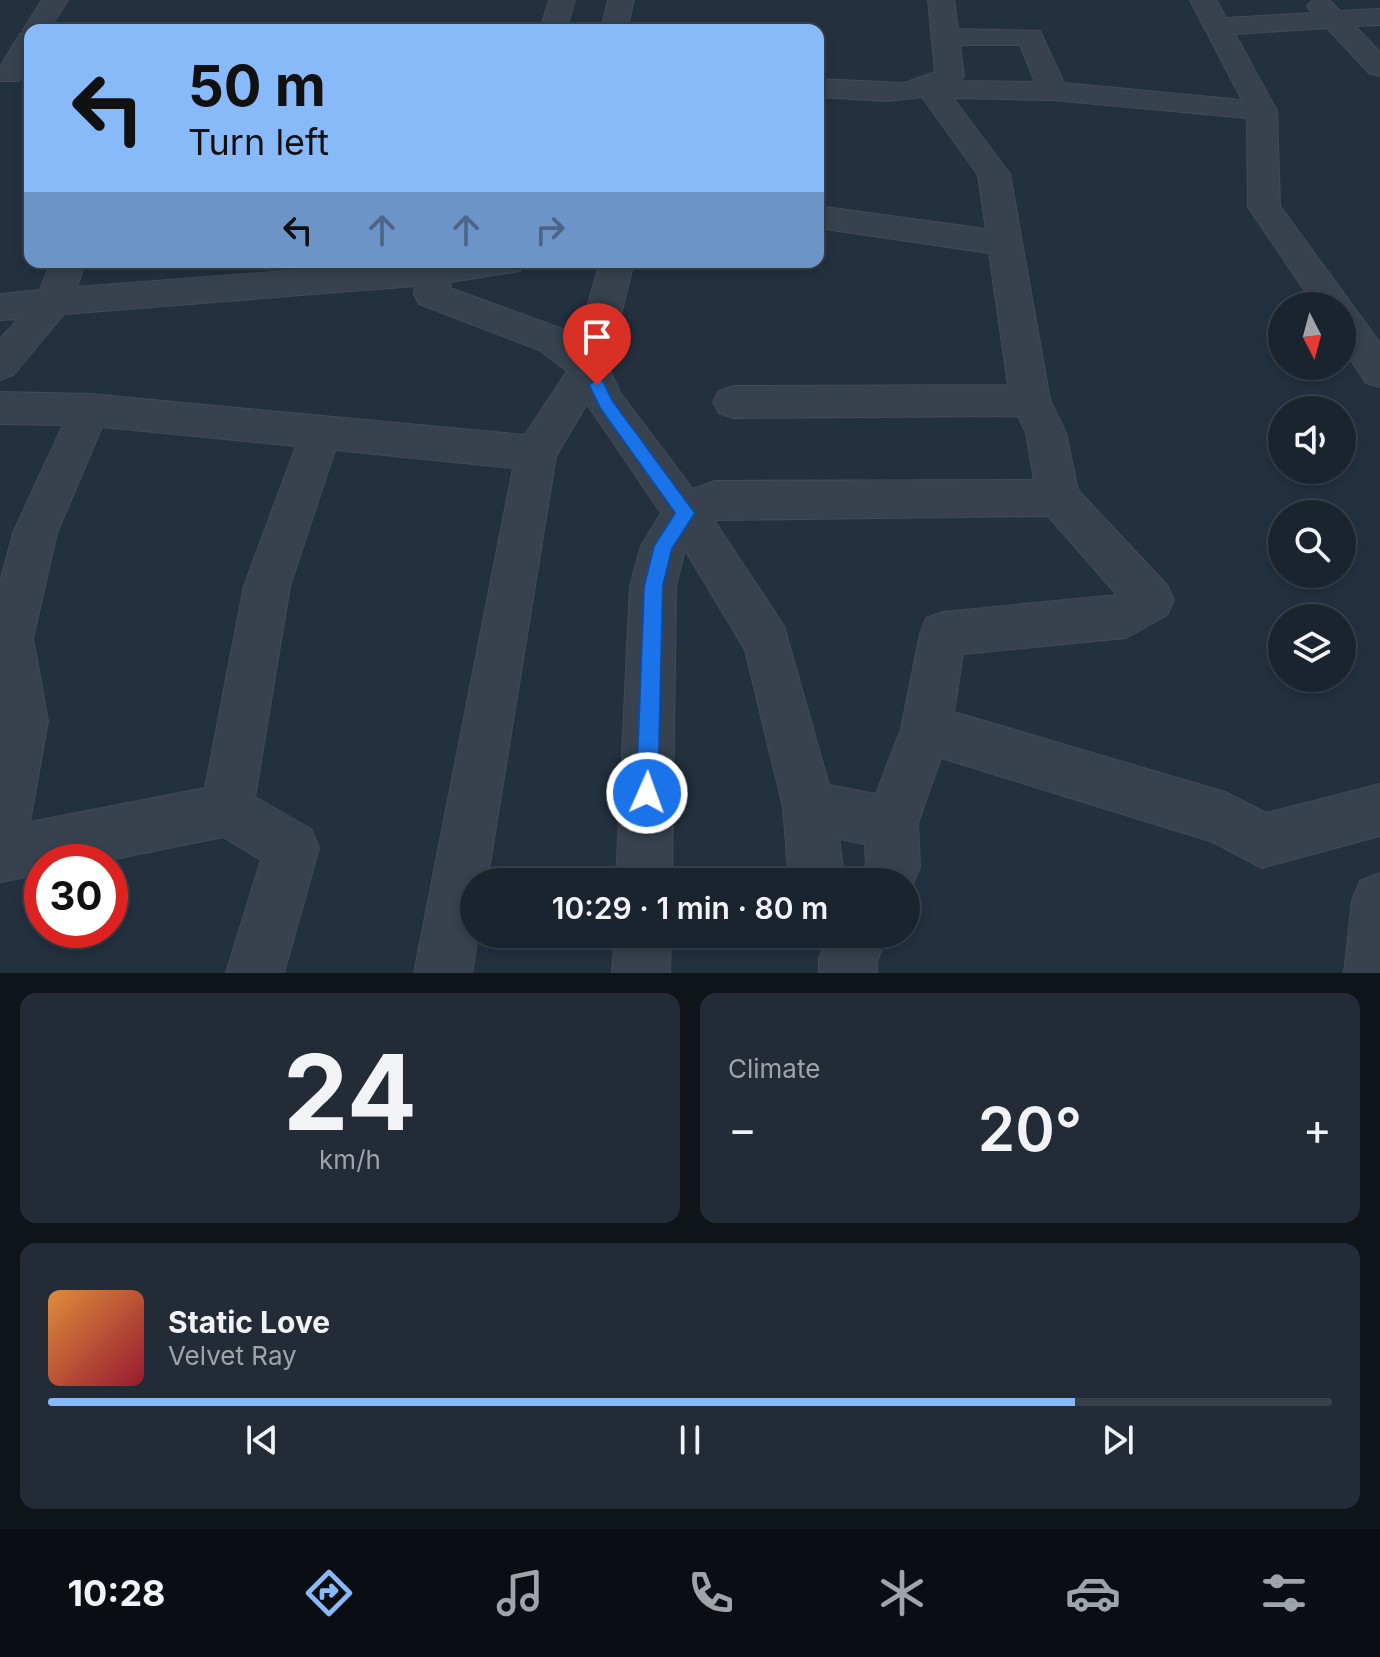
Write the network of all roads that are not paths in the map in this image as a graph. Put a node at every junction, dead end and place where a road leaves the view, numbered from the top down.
1 (55, 0) edge
2 (562, 0) edge
3 (621, 0) edge
4 (941, 0) edge
5 (1314, 0) edge
6 (1210, 13) edge
7 (1380, 17) edge
8 (1333, 20) junction
9 (40, 24) edge
10 (555, 24) edge
11 (615, 24) edge
12 (945, 37) junction
13 (24, 52) edge
14 (1380, 68) edge
15 (13, 75) edge
16 (824, 88) edge
17 (931, 89) junction
18 (1053, 91) junction
19 (1262, 111) junction
20 (824, 218) edge
21 (1007, 244) junction
22 (66, 268) edge
23 (464, 268) edge
24 (615, 268) edge
25 (434, 272) junction
26 (1324, 292) edge
27 (54, 302) junction
28 (0, 307) edge
29 (1356, 338) edge
30 (0, 365) edge
31 (589, 367) junction
32 (1380, 372) edge
33 (1030, 400) junction
34 (733, 402) dead end
35 (0, 408) edge
36 (90, 410) junction
37 (321, 432) junction
38 (536, 453) junction
39 (1058, 498) junction
40 (686, 513) junction
41 (4, 639) edge
42 (926, 729) junction
43 (809, 807) junction
44 (227, 810) junction
45 (1380, 810) edge
46 (891, 823) junction
47 (0, 841) edge
48 (0, 855) edge
49 (644, 868) edge
50 (816, 868) edge
51 (893, 868) edge
52 (1380, 901) edge
53 (642, 948) edge
54 (255, 973) edge
55 (443, 973) edge
56 (641, 973) edge
57 (1373, 973) edge

1 - 9 street
2 - 10 street
3 - 11 street
4 - 12 street
5 - 8 street
6 - 8 street
6 - 19 street
7 - 8 street
8 - 14 street
12 - 17 street
12 - 18 street
13 - 15 street
16 - 17 street
17 - 18 street
17 - 21 street
18 - 19 street
19 - 26 street
20 - 21 street
21 - 33 street
22 - 27 street
23 - 25 street
24 - 31 street
25 - 27 street
25 - 31 street
27 - 28 street
27 - 30 street
29 - 32 street
31 - 38 street
31 - 40 street
33 - 34 street
33 - 39 street
35 - 36 street
36 - 37 street
36 - 41 street
37 - 38 street
37 - 44 street
38 - 55 street
39 - 40 street
39 - 42 street
40 - 43 street
40 - 49 street
41 - 47 street
42 - 45 street
42 - 46 street
43 - 46 street
43 - 50 street
44 - 48 street
44 - 54 street
46 - 51 street
52 - 57 street
53 - 56 street

